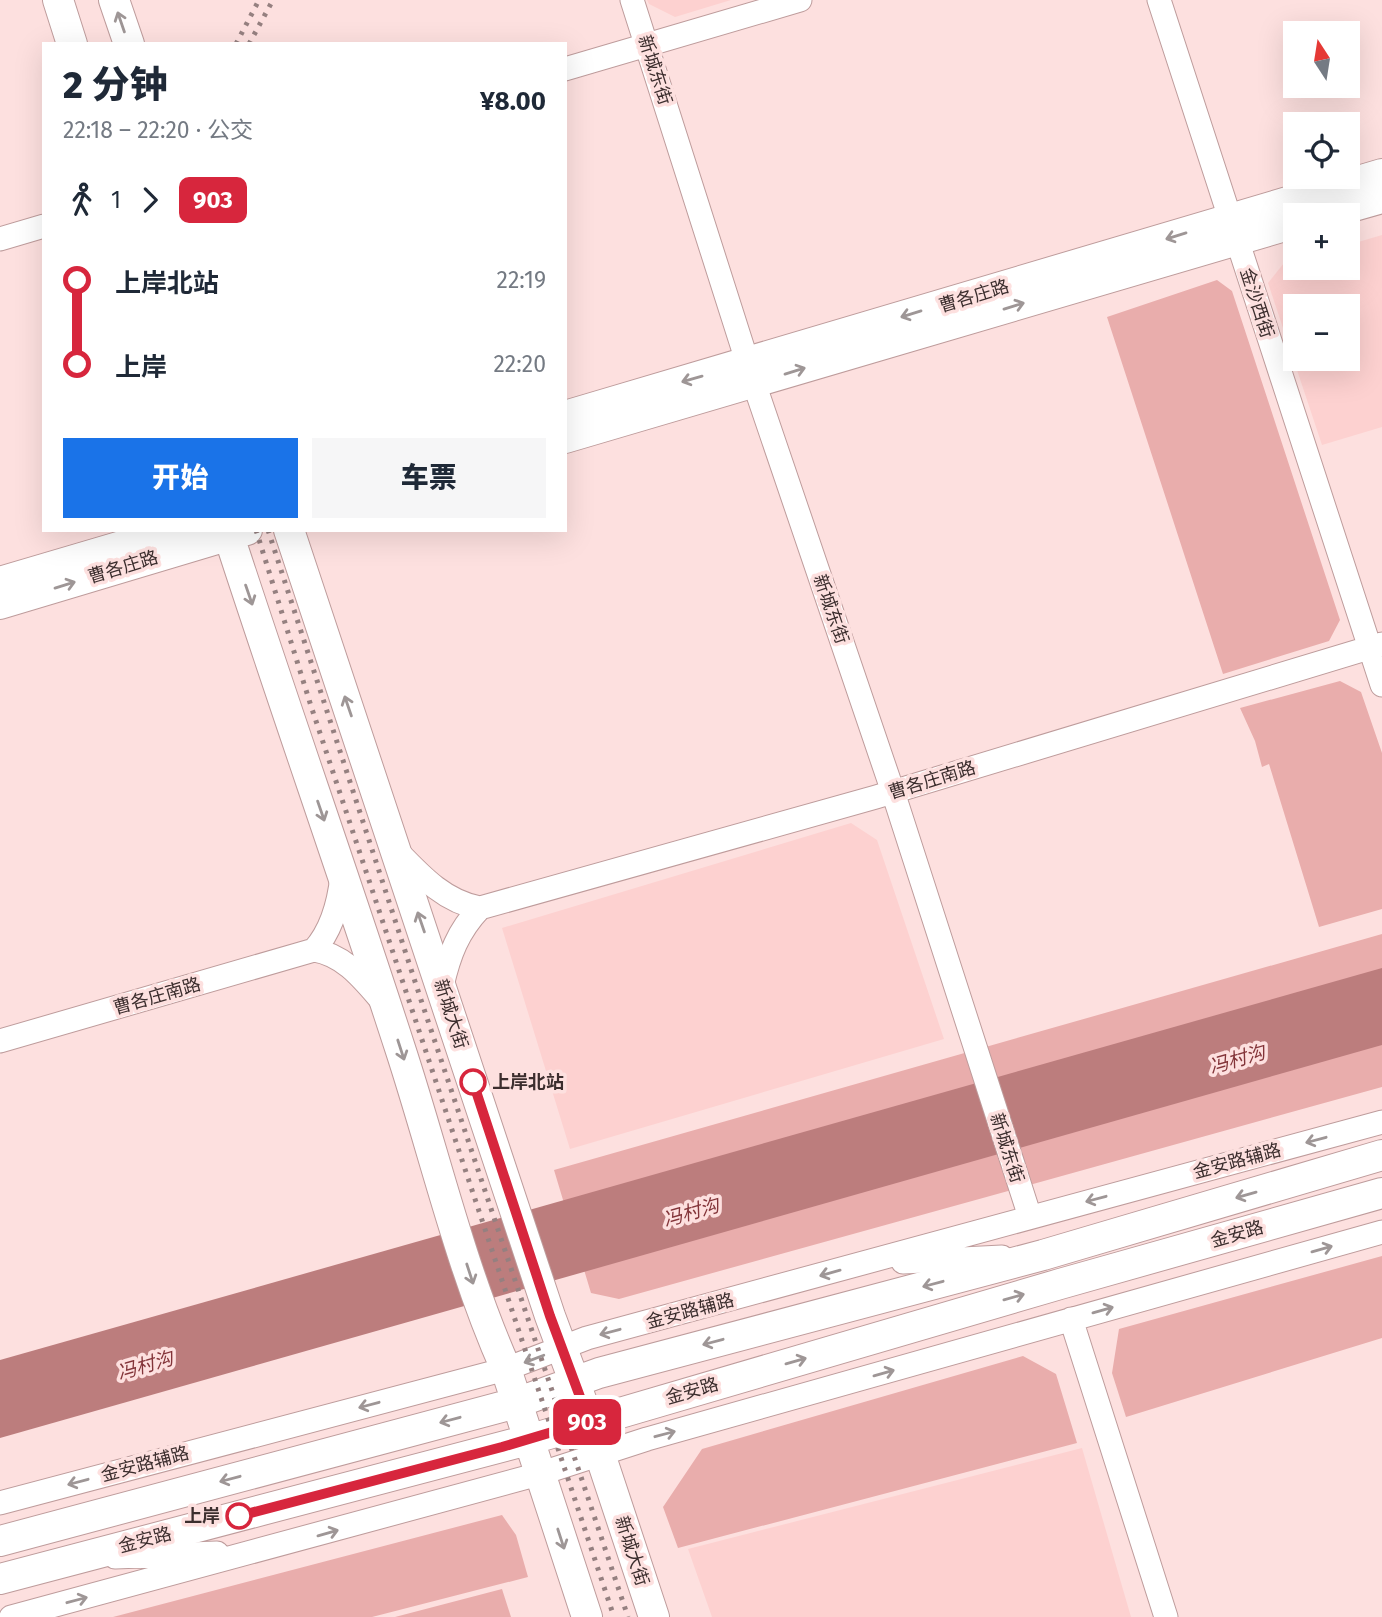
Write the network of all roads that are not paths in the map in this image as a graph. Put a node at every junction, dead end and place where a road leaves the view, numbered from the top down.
1 (58, 0) edge
2 (114, 0) edge
3 (632, 0) edge
4 (800, 0) edge
5 (1158, 0) edge
6 (71, 42) edge
7 (128, 42) edge
8 (647, 45) junction
9 (567, 68) edge
10 (1382, 174) edge
11 (1382, 198) edge
12 (1360, 204) edge
13 (1283, 224) edge
14 (42, 227) edge
15 (1233, 230) junction
16 (0, 239) edge
17 (751, 373) junction
18 (567, 416) edge
19 (567, 437) edge
20 (169, 532) edge
21 (234, 532) edge
22 (290, 532) edge
23 (0, 582) edge
24 (0, 604) edge
25 (1376, 645) edge
26 (1382, 685) edge
27 (893, 792) junction
28 (397, 850) junction
29 (342, 874) junction
30 (480, 908) junction
31 (314, 950) junction
32 (442, 986) junction
33 (387, 1006) junction
34 (0, 1041) edge
35 (1382, 1122) edge
36 (1382, 1156) edge
37 (1382, 1193) edge
38 (1030, 1217) junction
39 (1382, 1232) edge
40 (1043, 1255) junction
41 (860, 1265) junction
42 (1071, 1319) junction
43 (563, 1348) junction
44 (506, 1370) junction
45 (574, 1381) junction
46 (516, 1402) junction
47 (589, 1421) junction
48 (528, 1440) junction
49 (600, 1454) junction
50 (539, 1474) junction
51 (0, 1503) edge
52 (0, 1541) edge
53 (262, 1550) junction
54 (71, 1560) junction
55 (0, 1579) edge
56 (11, 1617) edge
57 (587, 1617) edge
58 (654, 1617) edge
59 (1166, 1617) edge

1 - 6 main road
7 -> 2 main road
3 - 8 street, 新城东街
4 - 8 street
5 - 15 street, 金沙西街
8 - 9 street
8 - 17 street, 新城东街
10 - 15 main road, 曹各庄路
11 - 12 main road
13 - 15 main road, 曹各庄路
14 - 16 street
15 - 17 main road, 曹各庄路
15 - 25 street, 金沙西街
17 -> 18 main road, 曹各庄路
17 - 19 main road, 曹各庄路
17 - 27 street, 新城东街
20 - 23 main road, 曹各庄路
24 -> 21 main road, 曹各庄路
21 -> 29 main road
28 -> 22 main road, 新城大街
25 - 26 street, 金沙西街
25 - 27 street, 曹各庄南路
27 - 30 street, 曹各庄南路
27 - 38 street, 新城东街
28 - 30 street
32 -> 28 main road, 新城大街
29 - 31 street
29 - 33 main road
30 - 32 street
31 - 33 street
31 - 34 street, 曹各庄南路
32 - 43 main road, 新城大街
33 -> 44 main road
35 -> 38 street, 金安路辅路
36 -> 40 main road, 金安路
47 -> 37 main road, 金安路
38 - 41 street, 金安路辅路
42 -> 39 street
40 - 41 street
40 -> 45 main road, 金安路
41 -> 43 street, 金安路辅路
49 -> 42 street
42 - 59 street
43 -> 44 street, 金安路辅路
43 - 45 main road, 新城大街
44 - 46 main road
44 -> 51 street, 金安路辅路
45 - 46 main road, 金安路
45 - 47 main road, 新城大街
46 - 48 main road
46 -> 52 main road, 金安路
47 - 48 main road, 金安路
47 - 49 main road, 新城大街
48 - 50 main road
48 - 54 main road, 金安路
49 - 50 street
49 - 58 main road, 新城大街
53 -> 50 street
50 -> 57 main road
53 - 54 street
56 -> 53 street
54 - 55 main road, 金安路

